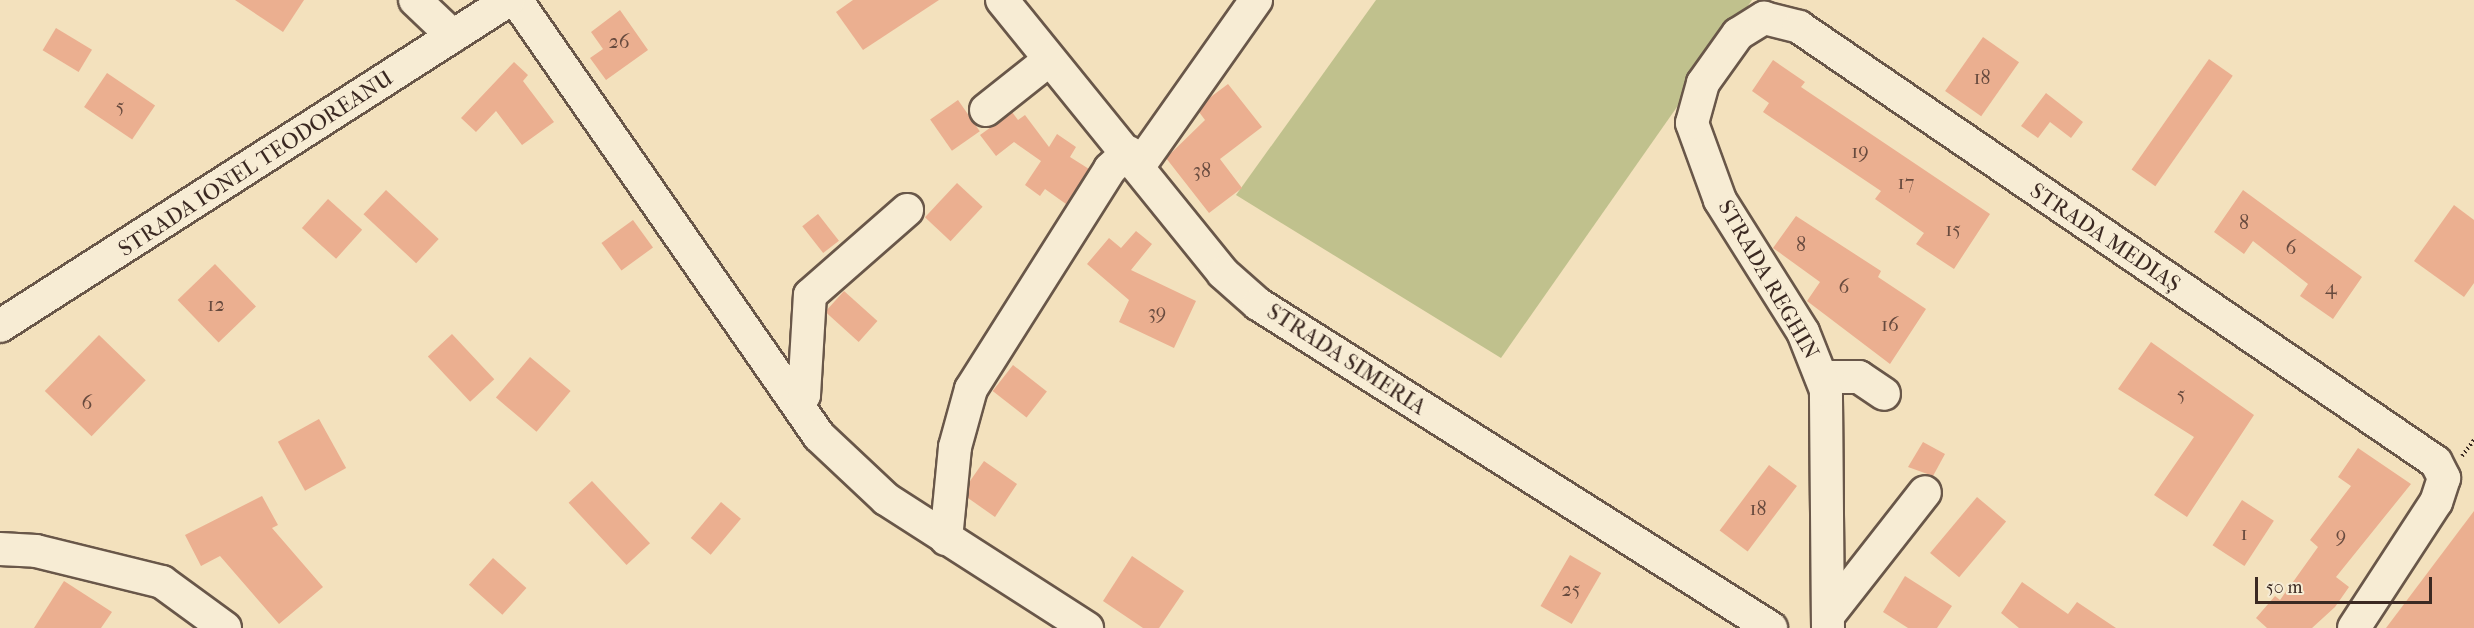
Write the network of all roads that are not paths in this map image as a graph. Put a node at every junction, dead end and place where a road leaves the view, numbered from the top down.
1 (415, 0) edge
2 (509, 0) edge
3 (516, 0) edge
4 (1002, 0) edge
5 (1256, 0) edge
6 (1764, 9) edge
7 (453, 36) junction
8 (1049, 60) junction
9 (986, 110) dead end
10 (1133, 159) junction
11 (907, 210) dead end
12 (0, 326) edge
13 (1822, 377) junction
14 (1884, 394) dead end
15 (797, 402) junction
16 (1925, 492) dead end
17 (946, 539) junction
18 (0, 549) edge
19 (1829, 620) edge
20 (225, 628) edge
21 (1087, 628) edge
22 (1771, 628) edge
23 (2354, 628) edge

1 - 7 street
2 - 7 street, STRADA IONEL TEODOREANU
3 - 15 street
4 - 8 street, STRADA SIMERIA
5 - 10 street
6 - 13 street, STRADA REGHIN
6 - 23 street, STRADA MEDIAȘ
7 - 12 street, STRADA IONEL TEODOREANU
8 - 9 street
8 - 10 street, STRADA SIMERIA
10 - 17 street
10 - 22 street, STRADA SIMERIA
11 - 15 street
13 - 14 street
13 - 19 street, STRADA REGHIN
15 - 17 street
16 - 19 street
17 - 21 street
18 - 20 street

